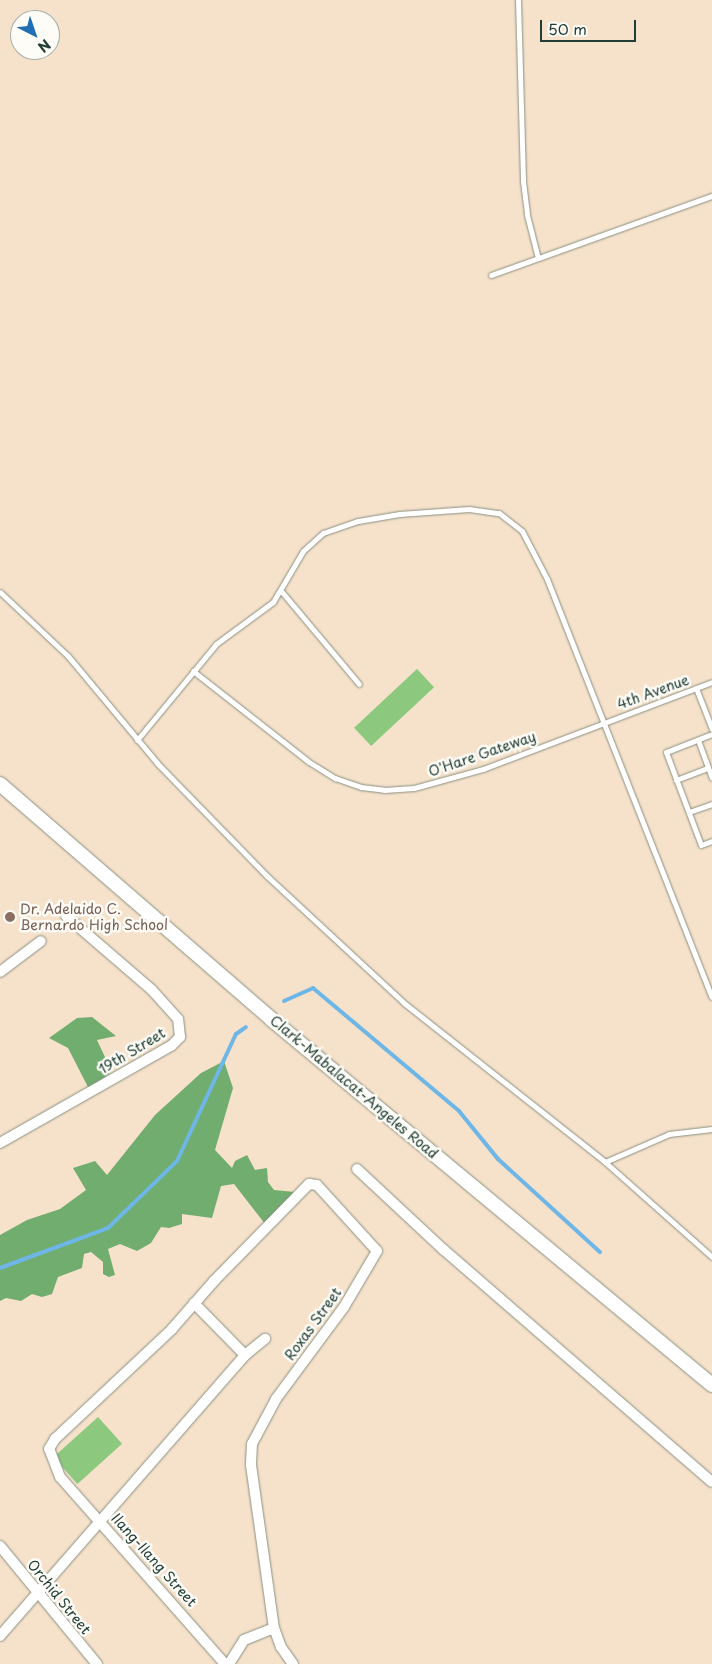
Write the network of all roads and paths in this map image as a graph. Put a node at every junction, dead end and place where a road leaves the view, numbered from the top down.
1 (518, 0) edge
2 (712, 196) edge
3 (538, 258) junction
4 (491, 275) dead end
5 (0, 592) edge
6 (282, 592) junction
7 (193, 671) junction
8 (712, 682) edge
9 (359, 684) dead end
10 (696, 688) junction
11 (601, 722) junction
12 (712, 730) edge
13 (712, 734) edge
14 (137, 740) junction
15 (698, 740) junction
16 (708, 768) junction
17 (712, 778) edge
18 (676, 780) junction
19 (0, 784) edge
20 (712, 804) edge
21 (689, 812) junction
22 (712, 841) edge
23 (66, 916) dead end
24 (41, 941) dead end
25 (0, 972) edge
26 (712, 997) edge
27 (712, 1129) edge
28 (0, 1143) edge
29 (605, 1162) junction
30 (357, 1169) dead end
31 (712, 1256) edge
32 (194, 1303) junction
33 (265, 1339) dead end
34 (246, 1355) junction
35 (712, 1385) edge
36 (712, 1482) edge
37 (102, 1522) junction
38 (0, 1546) edge
39 (39, 1592) junction
40 (274, 1628) junction
41 (0, 1636) edge
42 (97, 1664) edge
43 (225, 1664) edge
44 (229, 1664) edge
45 (293, 1664) edge

1 - 3 lane
2 - 3 lane
3 - 4 lane
5 - 14 lane
6 - 7 lane
6 - 9 lane
6 - 11 lane
7 - 11 lane, O'Hare Gateway
7 - 14 lane
8 - 10 lane, 4th Avenue
10 - 11 lane, 4th Avenue
10 - 12 lane
11 - 26 lane
13 - 15 lane
14 - 29 lane
15 - 16 lane
15 - 18 lane
16 - 17 lane
16 - 18 lane
18 - 21 lane
19 - 35 main road, Clark-Mabalacat-Angeles Road
20 - 21 lane
21 - 22 lane
23 - 28 street, 19th Street
24 - 25 street
27 - 29 lane
29 - 31 lane
30 - 36 street
32 - 34 street
32 - 37 street, Ilang-Ilang Street
32 - 40 street, Roxas Street
33 - 34 street
34 - 37 street
37 - 39 street
37 - 43 street, Ilang-Ilang Street
38 - 39 street, Orchid Street
39 - 41 street
39 - 42 street, Orchid Street
40 - 44 street
40 - 45 street, Roxas Street

